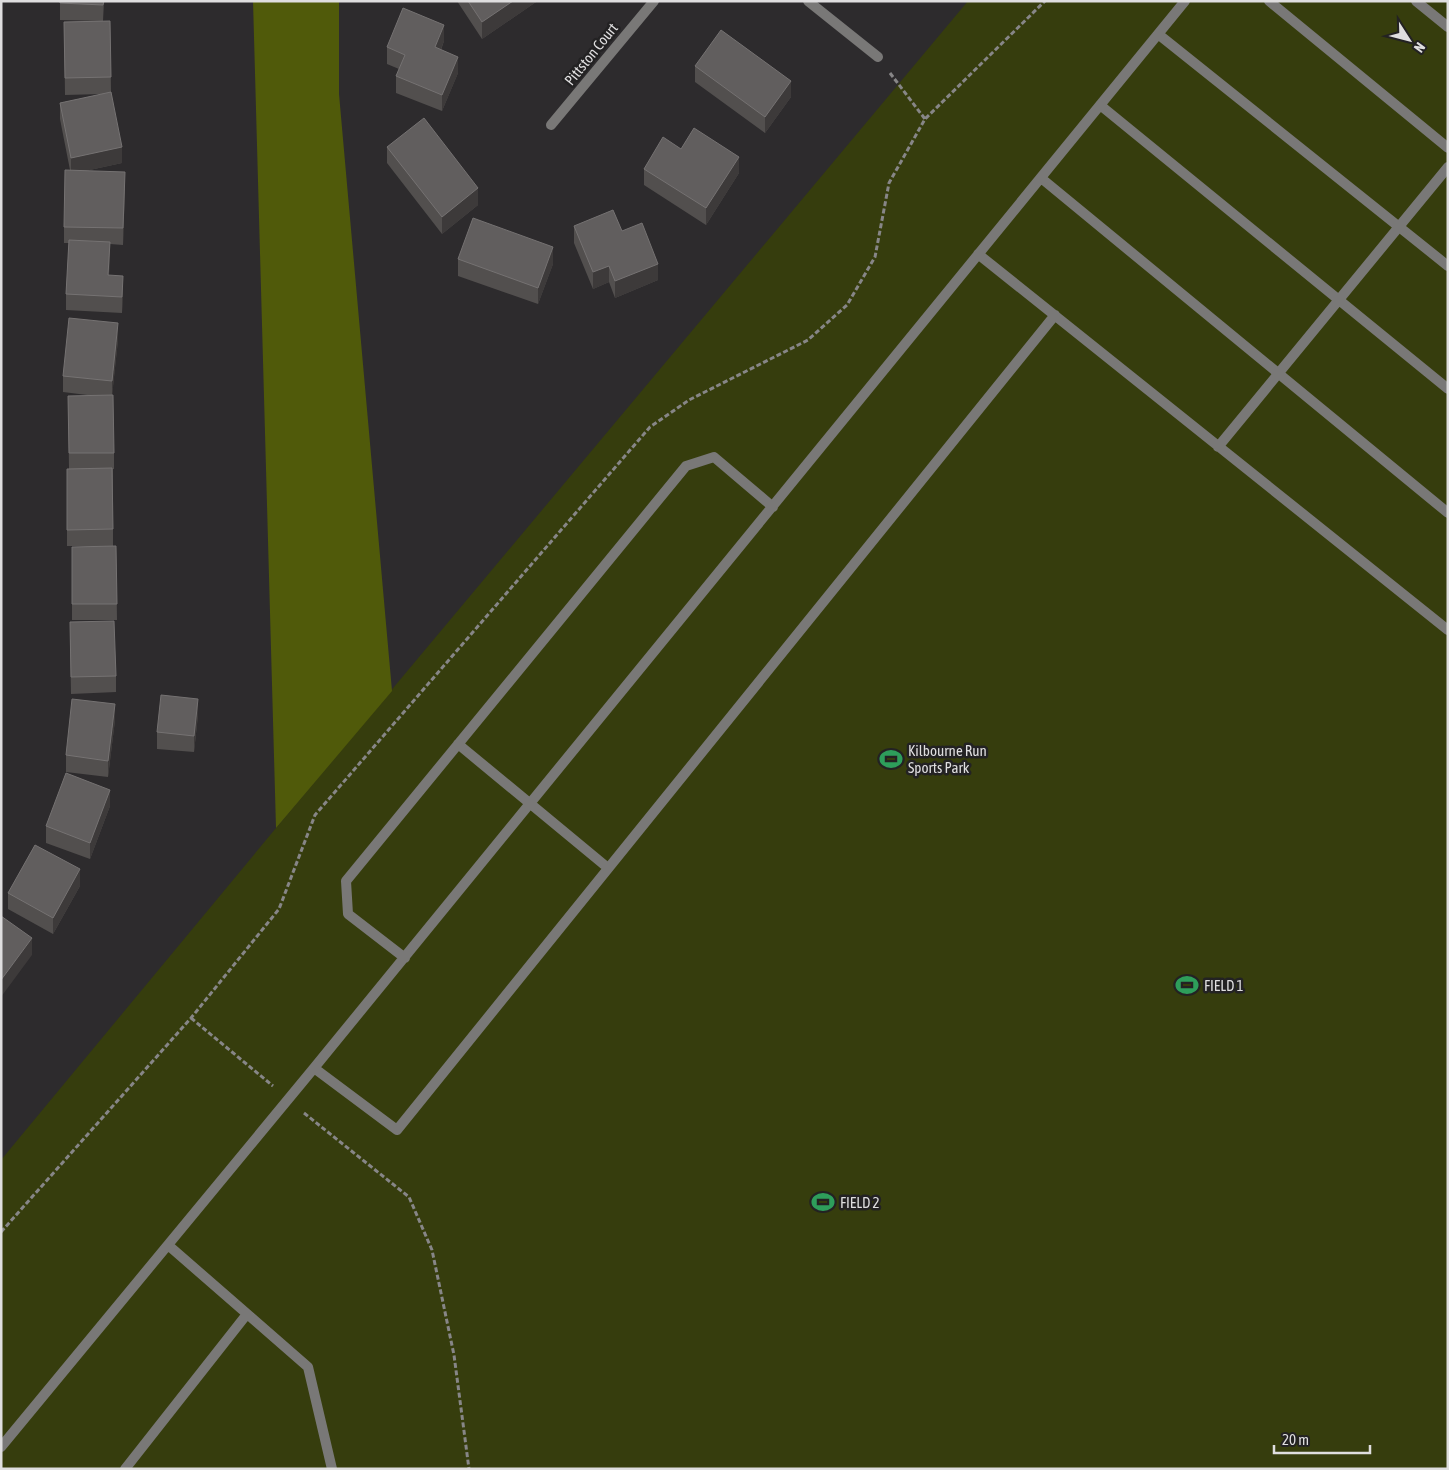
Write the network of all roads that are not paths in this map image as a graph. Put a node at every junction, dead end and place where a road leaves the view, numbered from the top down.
1 (654, 1) edge
2 (808, 1) edge
3 (1185, 1) edge
4 (1269, 1) edge
5 (1416, 1) edge
6 (1448, 27) edge
7 (1158, 34) junction
8 (878, 57) road end
9 (1100, 106) junction
10 (551, 125) dead end
11 (1448, 148) edge
12 (1448, 167) edge
13 (1041, 178) junction
14 (1400, 226) junction
15 (978, 254) junction
16 (1448, 266) edge
17 (1339, 300) junction
18 (1055, 315) junction
19 (1278, 374) junction
20 (1448, 388) edge
21 (1218, 447) junction
22 (773, 507) junction
23 (1448, 513) edge
24 (1448, 630) edge
25 (458, 744) junction
26 (530, 804) junction
27 (608, 868) junction
28 (405, 958) junction
29 (314, 1068) junction
30 (168, 1245) junction
31 (247, 1314) junction
32 (1, 1447) edge
33 (125, 1469) edge
34 (332, 1469) edge

1 - 10 street, Pittston Court
2 - 8 street
3 - 7 street
4 - 11 street
5 - 6 street
7 - 9 street
7 - 14 street
9 - 13 street
9 - 17 street
12 - 14 street
13 - 15 street
13 - 19 street
14 - 16 street
14 - 17 street
15 - 18 street
15 - 22 street
17 - 19 street
17 - 20 street
18 - 21 street
18 - 27 street
19 - 21 street
19 - 23 street
21 - 24 street
22 - 25 street
22 - 26 street
25 - 26 street
25 - 28 street
26 - 27 street
26 - 28 street
27 - 29 street
28 - 29 street
29 - 30 street
30 - 31 street
30 - 32 street
31 - 33 street
31 - 34 street

